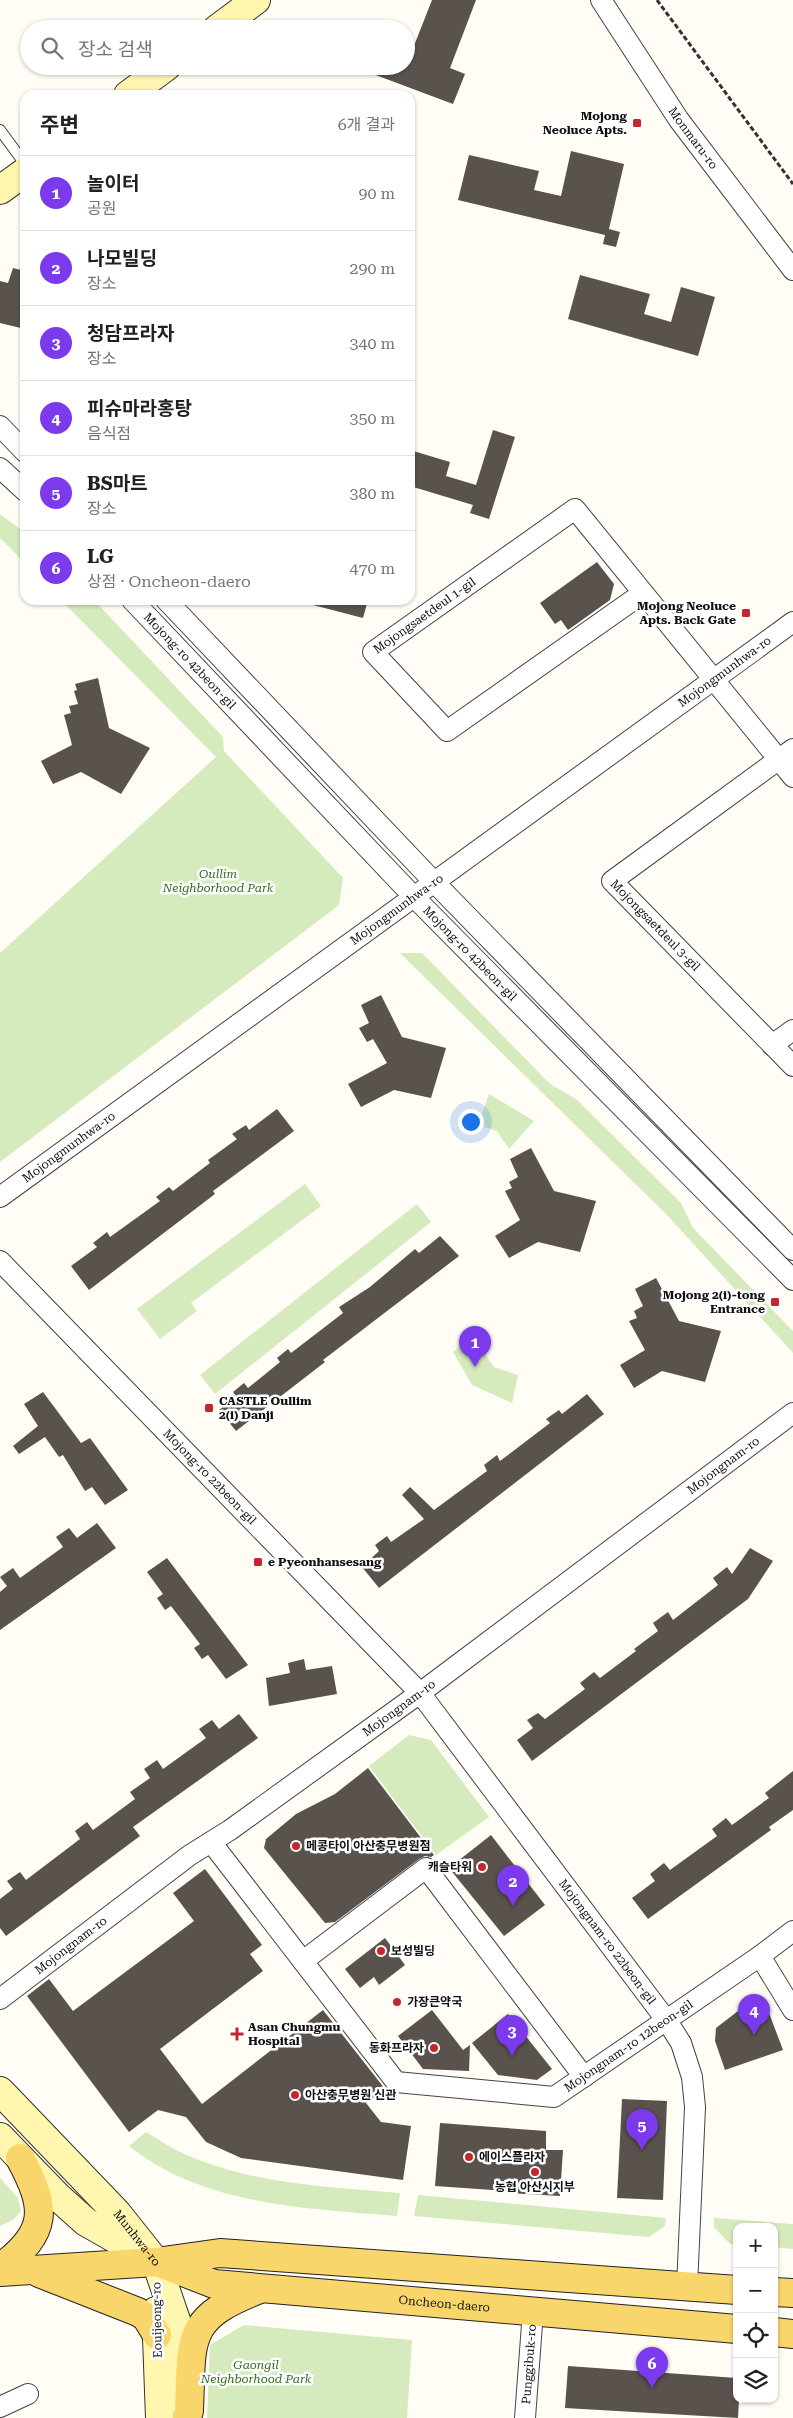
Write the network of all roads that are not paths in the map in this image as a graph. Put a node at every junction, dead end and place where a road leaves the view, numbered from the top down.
1 (256, 0) edge
2 (600, 0) edge
3 (229, 20) edge
4 (155, 75) edge
5 (135, 90) edge
6 (0, 130) edge
7 (20, 157) edge
8 (20, 176) edge
9 (0, 190) edge
10 (793, 270) edge
11 (0, 426) edge
12 (20, 447) edge
13 (0, 468) edge
14 (20, 486) edge
15 (643, 593) junction
16 (137, 605) edge
17 (171, 605) edge
18 (793, 622) edge
19 (713, 681) junction
20 (786, 754) edge
21 (793, 777) edge
22 (434, 882) junction
23 (414, 897) junction
24 (793, 1030) edge
25 (772, 1045) junction
26 (793, 1066) edge
27 (0, 1197) edge
28 (793, 1250) edge
29 (0, 1262) edge
30 (793, 1280) edge
31 (793, 1413) edge
32 (420, 1693) junction
33 (211, 1842) junction
34 (793, 1931) edge
35 (760, 1956) junction
36 (303, 1961) junction
37 (0, 1999) edge
38 (793, 2010) edge
39 (667, 2021) junction
40 (584, 2077) junction
41 (0, 2092) edge
42 (0, 2137) edge
43 (20, 2158) junction
44 (156, 2262) junction
45 (0, 2270) edge
46 (31, 2270) junction
47 (687, 2287) junction
48 (263, 2288) junction
49 (733, 2290) edge
50 (778, 2292) edge
51 (793, 2293) edge
52 (533, 2311) junction
53 (733, 2329) edge
54 (778, 2332) edge
55 (793, 2334) edge
56 (157, 2335) junction
57 (28, 2394) dead end
58 (0, 2407) edge
59 (160, 2418) edge
60 (178, 2418) edge
61 (187, 2418) edge
62 (525, 2418) edge

1 - 3 main road
2 - 10 street, Monmaru-ro
4 - 5 main road
6 - 7 lane
8 - 9 main road
11 - 12 street
13 - 14 street
15 - 15 street, Mojongsaetdeul 1-gil
15 - 19 street, Mojongsaetdeul 1-gil
16 - 23 street, Mojong-ro 42beon-gil
17 - 22 street, Mojong-ro 42beon-gil
18 - 19 street, Mojongmunhwa-ro
19 - 20 street, Mojongsaetdeul 1-gil
19 - 22 street, Mojongmunhwa-ro
20 - 21 street, Mojongsaetdeul 1-gil
20 - 25 street, Mojongsaetdeul 3-gil
22 - 23 street, Mojongmunhwa-ro
22 - 28 street, Mojong-ro 42beon-gil
23 - 27 street, Mojongmunhwa-ro
23 - 30 street, Mojong-ro 42beon-gil
24 - 25 street
25 - 26 street, Mojongsaetdeul 3-gil
29 - 32 street, Mojong-ro 22beon-gil
31 - 32 street, Mojongnam-ro
32 - 33 street, Mojongnam-ro
32 - 39 street, Mojongnam-ro 22beon-gil
33 - 36 street, Mojongnam-ro 12beon-gil
33 - 37 street, Mojongnam-ro
34 - 35 street, Mojongnam-ro 12beon-gil
35 - 38 street
35 - 39 street, Mojongnam-ro 12beon-gil
36 - 40 street, Mojongnam-ro 12beon-gil
36 - 40 street
39 - 40 street, Mojongnam-ro 12beon-gil
39 - 47 street, Mojongnam-ro 22beon-gil
41 - 44 main road, Munhwa-ro
42 - 43 main road, Munhwa-ro
43 - 44 main road, Munhwa-ro
43 - 45 main road
44 - 46 main road, Oncheon-daero
44 - 47 main road, Oncheon-daero
44 - 48 main road, Oncheon-daero
44 - 56 main road, Eouijeong-ro
44 - 60 main road, Eouijeong-ro
45 - 46 main road, Oncheon-daero
46 - 56 main road
47 - 49 main road, Oncheon-daero
48 - 52 main road, Oncheon-daero
48 - 61 main road
50 - 51 main road
52 - 53 main road, Oncheon-daero
52 - 62 street, Punggibuk-ro
54 - 55 main road
56 - 59 main road, Eouijeong-ro
57 - 58 street

